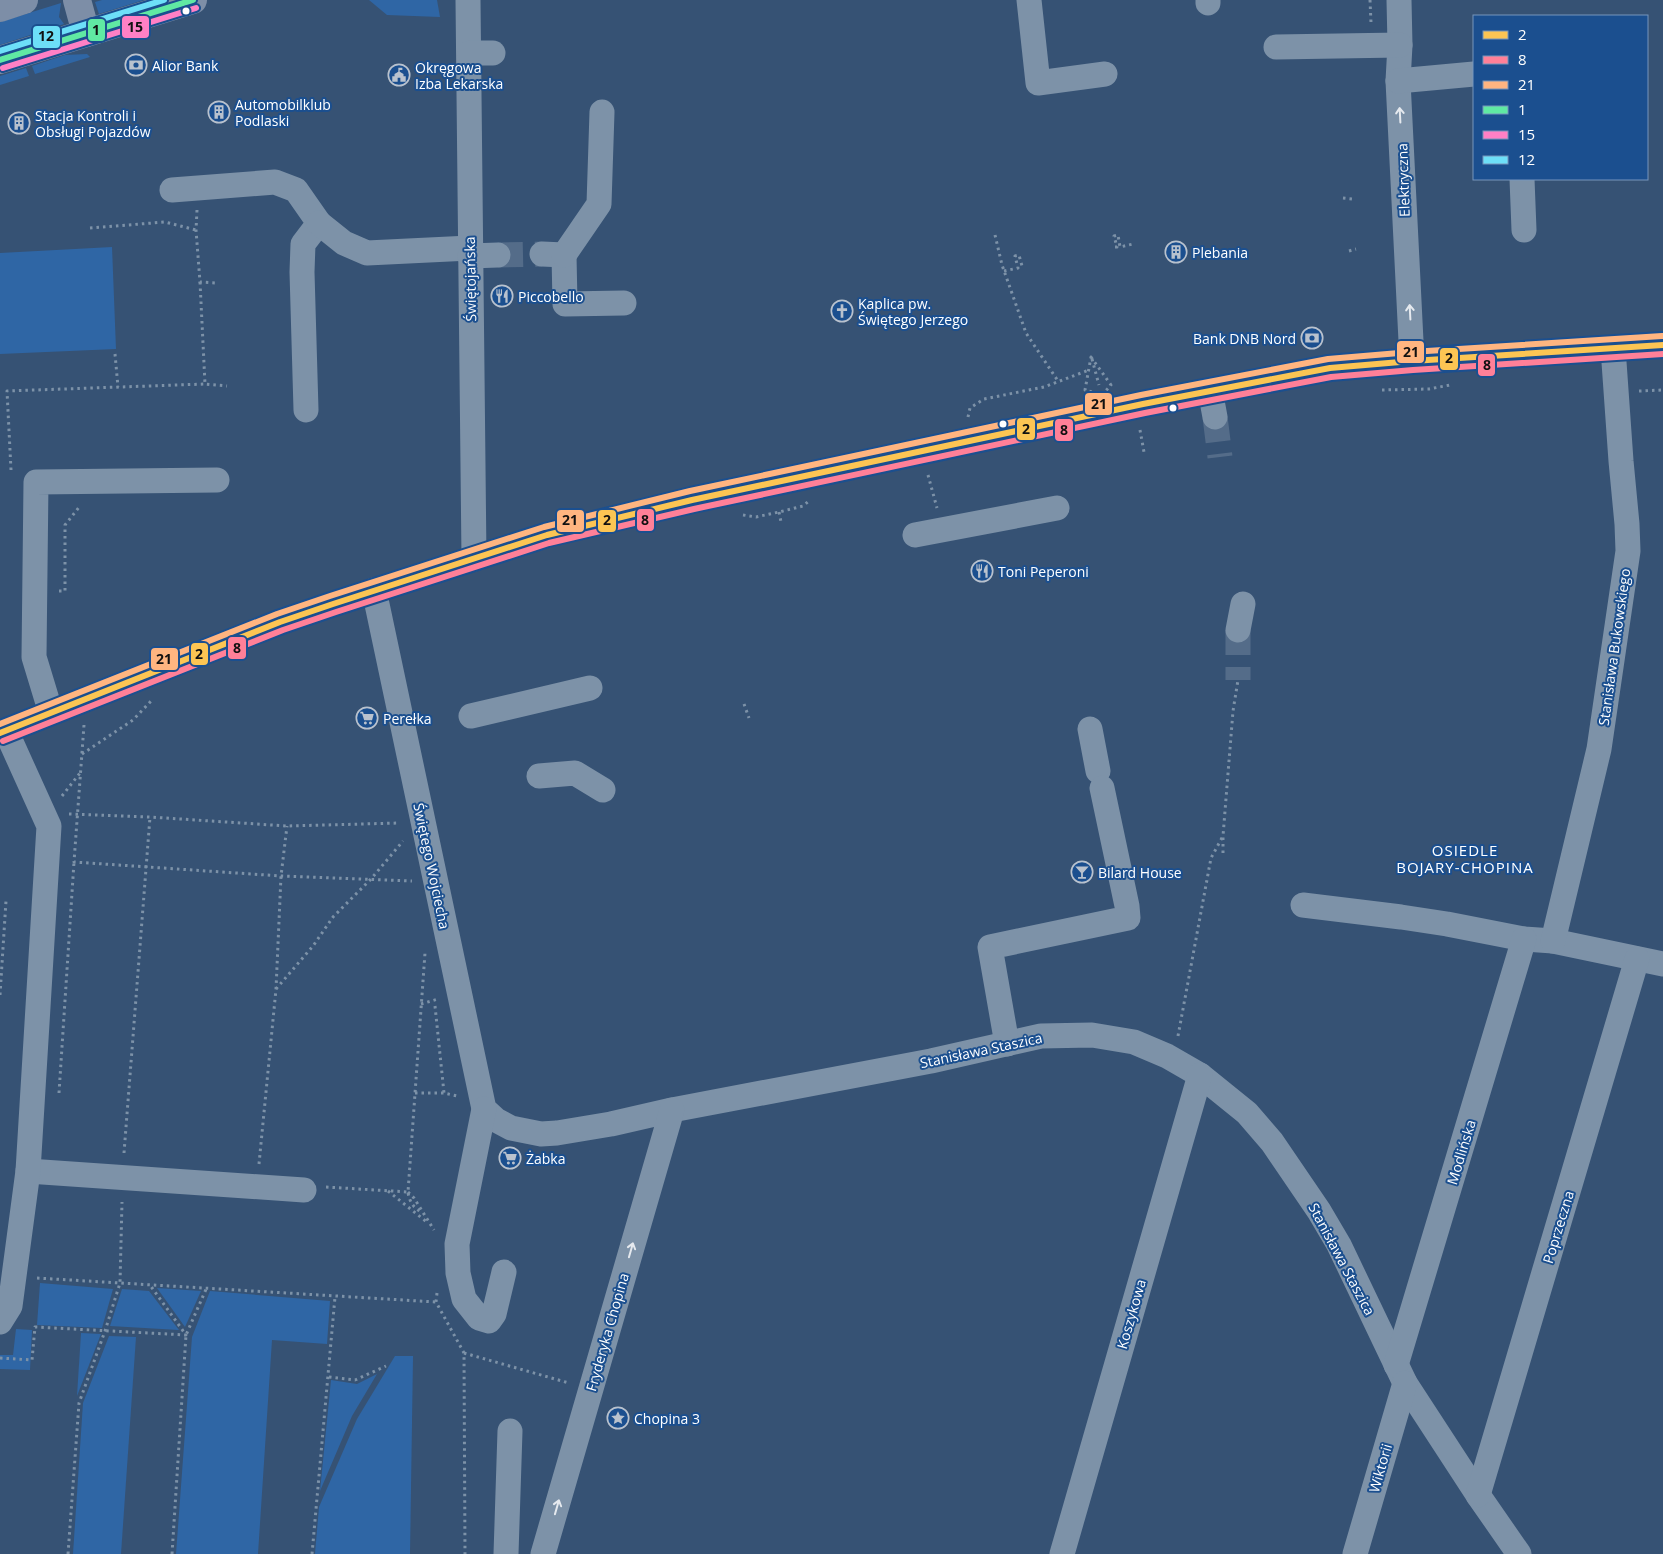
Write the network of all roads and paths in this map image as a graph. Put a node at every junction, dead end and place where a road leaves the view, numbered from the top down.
1 (24, 0) edge
2 (77, 0) edge
3 (193, 0) edge
4 (468, 0) edge
5 (1029, 0) edge
6 (1399, 0) edge
7 (0, 8) edge
8 (86, 33) junction
9 (1400, 45) junction
10 (1276, 47) dead end
11 (0, 60) edge
12 (1105, 74) dead end
13 (1473, 74) edge
14 (1398, 81) junction
15 (602, 112) dead end
16 (1522, 180) edge
17 (222, 186) junction
18 (172, 190) dead end
19 (1343, 198) dead end
20 (1352, 199) dead end
21 (319, 223) junction
22 (90, 228) dead end
23 (196, 230) junction
24 (1524, 230) dead end
25 (995, 235) dead end
26 (1133, 244) dead end
27 (1114, 248) dead end
28 (1356, 249) dead end
29 (1349, 250) dead end
30 (470, 252) junction
31 (498, 255) tunnel mouth
32 (1024, 266) dead end
33 (1004, 272) junction
34 (200, 282) junction
35 (216, 282) dead end
36 (624, 303) dead end
37 (1663, 344) edge
38 (1613, 348) junction
39 (115, 354) dead end
40 (1092, 357) junction
41 (1412, 361) junction
42 (1089, 370) junction
43 (1058, 382) junction
44 (206, 384) junction
45 (1099, 385) dead end
46 (227, 386) dead end
47 (118, 387) junction
48 (1210, 390) junction
49 (1655, 390) dead end
50 (1663, 390) edge
51 (306, 410) dead end
52 (1215, 417) tunnel mouth
53 (966, 426) dead end
54 (1140, 430) dead end
55 (1144, 452) dead end
56 (11, 470) dead end
57 (928, 475) dead end
58 (217, 480) dead end
59 (99, 481) junction
60 (816, 494) dead end
61 (932, 495) dead end
62 (1057, 508) dead end
63 (779, 512) junction
64 (735, 514) dead end
65 (781, 522) dead end
66 (915, 535) dead end
67 (474, 559) junction
68 (51, 590) dead end
69 (374, 590) junction
70 (1243, 604) dead end
71 (1238, 630) tunnel mouth
72 (1238, 680) tunnel mouth
73 (590, 688) dead end
74 (156, 695) dead end
75 (744, 704) dead end
76 (51, 712) junction
77 (470, 716) dead end
78 (85, 718) dead end
79 (749, 718) dead end
80 (1090, 729) dead end
81 (3, 732) edge
82 (82, 754) junction
83 (539, 776) dead end
84 (603, 790) dead end
85 (43, 814) junction
86 (78, 814) junction
87 (150, 817) junction
88 (423, 822) junction
89 (286, 826) junction
90 (1223, 836) junction
91 (1223, 853) dead end
92 (74, 862) junction
93 (145, 867) junction
94 (281, 876) junction
95 (371, 879) junction
96 (435, 879) junction
97 (6, 901) dead end
98 (1303, 905) dead end
99 (1524, 939) junction
100 (1553, 941) junction
101 (425, 951) dead end
102 (1637, 959) junction
103 (1663, 964) edge
104 (0, 979) edge
105 (276, 989) junction
106 (0, 995) edge
107 (435, 1000) dead end
108 (1175, 1043) dead end
109 (1007, 1044) junction
110 (1200, 1075) junction
111 (444, 1092) junction
112 (415, 1093) junction
113 (59, 1095) dead end
114 (482, 1099) junction
115 (672, 1110) junction
116 (28, 1172) junction
117 (122, 1178) junction
118 (257, 1187) junction
119 (304, 1190) joint
120 (388, 1191) junction
121 (408, 1192) junction
122 (432, 1226) junction
123 (436, 1233) dead end
124 (504, 1272) dead end
125 (62, 1280) dead end
126 (120, 1283) junction
127 (149, 1284) junction
128 (207, 1287) junction
129 (336, 1297) junction
130 (436, 1302) dead end
131 (0, 1322) edge
132 (105, 1331) junction
133 (186, 1335) junction
134 (464, 1353) dead end
135 (0, 1358) edge
136 (386, 1366) dead end
137 (1400, 1374) junction
138 (328, 1377) junction
139 (572, 1384) dead end
140 (510, 1431) dead end
141 (1478, 1495) junction
142 (68, 1554) edge
143 (172, 1554) edge
144 (312, 1554) edge
145 (506, 1554) edge
146 (543, 1554) edge
147 (1062, 1554) edge
148 (1355, 1554) edge
149 (1519, 1554) edge

1 - 7 main road
2 - 8 main road
3 - 8 main road
4 - 30 street, Świętojańska
5 - 12 street
6 - 9 street, Elektryczna
8 - 11 main road
9 - 10 street
9 - 14 street, Elektryczna
13 - 14 street
41 -> 14 street, Elektryczna
15 - 36 street
16 - 24 street
17 - 18 street
17 - 21 street
17 - 23 path
19 - 20 path
21 - 30 street
21 - 51 street
22 - 23 path
23 - 34 path
25 - 33 path
26 - 27 path
28 - 29 path
30 - 31 street
30 - 67 street, Świętojańska
32 - 33 path
33 - 43 path
34 - 35 path
34 - 44 path
37 - 38 street
38 - 41 street
38 - 100 street, Stanisława Bukowskiego
39 - 47 path
40 - 42 path
40 - 42 path
40 - 45 path
41 - 48 street
42 - 43 path
43 - 53 path
44 - 46 path
44 - 47 path
47 - 56 path
48 - 52 street
48 - 67 street
49 - 50 path
54 - 55 path
57 - 61 path
58 - 59 street
59 - 68 path
59 - 76 street
60 - 63 path
62 - 66 street
63 - 64 path
63 - 65 path
67 - 69 street
69 - 76 street
69 - 88 street, Świętego Wojciecha
70 - 71 street
72 - 90 path
73 - 77 street
74 - 82 path
75 - 79 path
76 - 81 street
78 - 82 path
80 - 109 street
81 - 85 street
82 - 86 path
83 - 84 street
85 - 86 path
85 - 116 street
86 - 87 path
86 - 92 path
87 - 89 path
87 - 93 path
88 - 89 path
88 - 95 path
88 - 96 street, Świętego Wojciecha
89 - 94 path
90 - 91 path
90 - 108 path
92 - 93 path
92 - 113 path
93 - 94 path
93 - 117 path
94 - 95 path
94 - 105 path
95 - 96 path
95 - 105 path
96 - 114 street, Świętego Wojciecha
97 - 104 path
98 - 99 street
99 - 100 street
99 - 137 street, Modlińska
100 - 102 street
101 - 112 path
102 - 103 street
102 - 141 street, Poprzeczna
104 - 106 path
105 - 118 path
107 - 111 path
109 - 110 street, Stanisława Staszica
109 - 115 street, Stanisława Staszica
110 - 137 street, Stanisława Staszica
110 - 147 street, Koszykowa
111 - 112 path
111 - 114 path
112 - 121 path
114 - 115 street, Stanisława Staszica
114 - 124 street
146 -> 115 street, Fryderyka Chopina
116 - 117 street
116 - 131 street
117 - 118 street
117 - 126 path
118 - 119 street
119 - 120 path
120 - 121 path
120 - 122 path
121 - 122 path
122 - 123 path
125 - 126 path
126 - 127 path
126 - 132 path
127 - 128 path
127 - 133 path
128 - 129 path
128 - 133 path
129 - 130 path
129 - 138 path
132 - 133 path
132 - 135 path
132 - 142 path
133 - 143 path
134 - 139 path
136 - 138 path
137 - 141 street, Stanisława Staszica
137 - 148 street, Wiktorii
138 - 144 path
140 - 145 street
141 - 149 street, Stanisława Staszica

